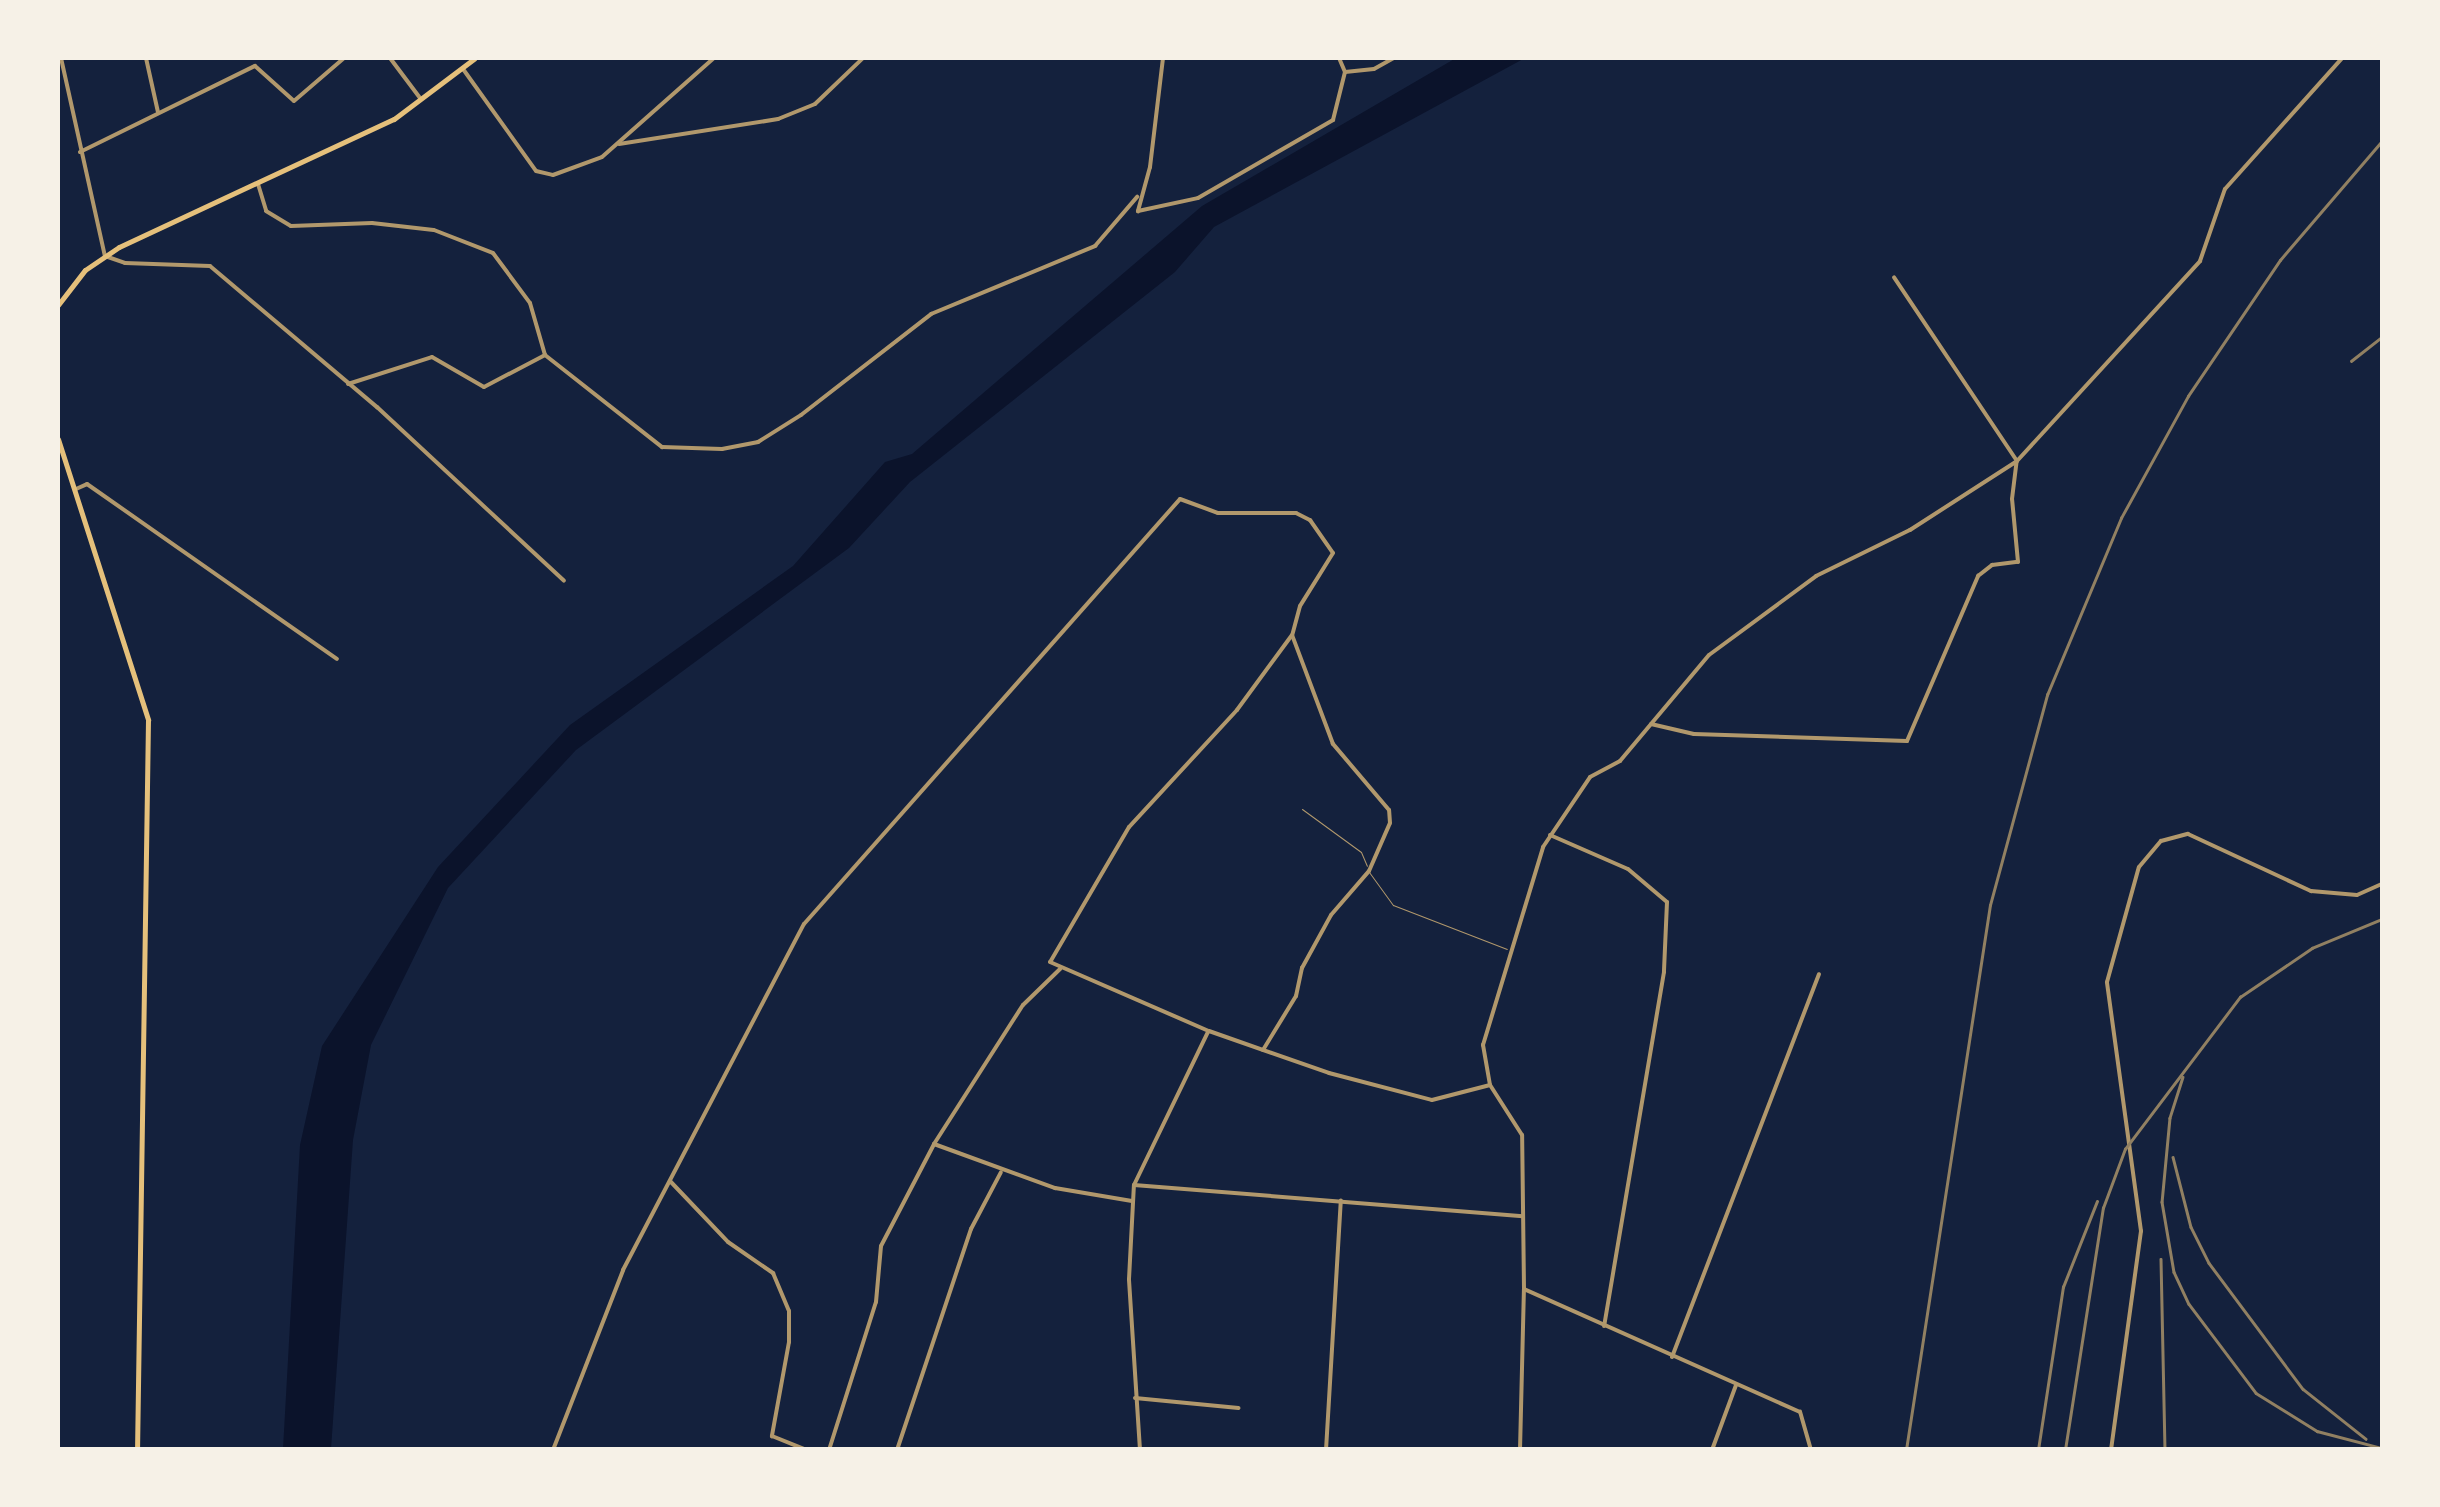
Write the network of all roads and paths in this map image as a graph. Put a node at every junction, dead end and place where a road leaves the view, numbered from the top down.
1 (61, 58) edge
2 (146, 58) edge
3 (344, 58) edge
4 (390, 58) edge
5 (475, 58) edge
6 (714, 58) edge
7 (863, 58) edge
8 (985, 58) edge
9 (1008, 58) edge
10 (1162, 58) edge
11 (1338, 58) edge
12 (1375, 58) edge
13 (1394, 58) edge
14 (2342, 58) edge
15 (463, 68) junction
16 (1374, 69) junction
17 (1346, 72) junction
18 (422, 100) junction
19 (158, 112) junction
20 (619, 144) junction
21 (80, 152) junction
22 (258, 184) junction
23 (1137, 197) junction
24 (105, 256) junction
25 (1894, 277) dead end
26 (58, 305) edge
27 (545, 355) junction
28 (348, 384) junction
29 (58, 439) edge
30 (2017, 461) junction
31 (76, 489) junction
32 (564, 581) dead end
33 (1292, 635) junction
34 (337, 658) dead end
35 (1650, 724) junction
36 (1302, 809) dead end
37 (1550, 836) junction
38 (1369, 870) junction
39 (2382, 884) edge
40 (1510, 950) junction
41 (1060, 970) junction
42 (1818, 974) dead end
43 (1209, 1031) junction
44 (1263, 1050) junction
45 (1490, 1085) junction
46 (934, 1144) junction
47 (1001, 1172) junction
48 (669, 1179) junction
49 (1134, 1185) junction
50 (1342, 1200) junction
51 (1132, 1201) junction
52 (1523, 1216) junction
53 (1524, 1289) junction
54 (1604, 1328) junction
55 (1672, 1357) junction
56 (1736, 1385) junction
57 (1136, 1398) junction
58 (1240, 1408) dead end
59 (137, 1450) edge
60 (552, 1450) edge
61 (806, 1450) edge
62 (829, 1450) edge
63 (898, 1450) edge
64 (1140, 1450) edge
65 (1326, 1450) edge
66 (1520, 1450) edge
67 (1712, 1450) edge
68 (1811, 1450) edge
69 (2111, 1450) edge

1 - 21 street
2 - 19 street
3 - 19 street
4 - 18 street
5 - 15 main road
6 - 20 street
7 - 20 street
8 - 9 street
10 - 23 street
11 - 17 street
12 - 16 street
13 - 16 street
14 - 30 street
15 - 18 main road
15 - 20 street
16 - 17 street
17 - 23 street
18 - 22 main road
19 - 21 street
21 - 24 street
22 - 24 main road
22 - 27 street
23 - 27 street
24 - 26 main road
24 - 28 street
25 - 30 street
27 - 28 street
28 - 32 street
29 - 31 main road
30 - 35 street
30 - 35 street
31 - 34 street
31 - 59 main road
33 - 38 street
33 - 41 street
33 - 48 street
35 - 37 street
36 - 38 lane
37 - 40 street
37 - 54 street
38 - 40 lane
38 - 44 street
39 - 69 street
40 - 45 street
41 - 43 street
41 - 46 street
42 - 55 street
43 - 44 street
43 - 49 street
44 - 45 street
45 - 52 street
46 - 47 street
46 - 62 street
47 - 51 street
47 - 63 street
48 - 60 street
48 - 61 street
49 - 50 street
49 - 51 street
50 - 52 street
50 - 65 street
51 - 57 street
52 - 53 street
53 - 54 street
53 - 66 street
54 - 55 street
55 - 56 street
56 - 67 street
56 - 68 street
57 - 58 street
57 - 64 street

